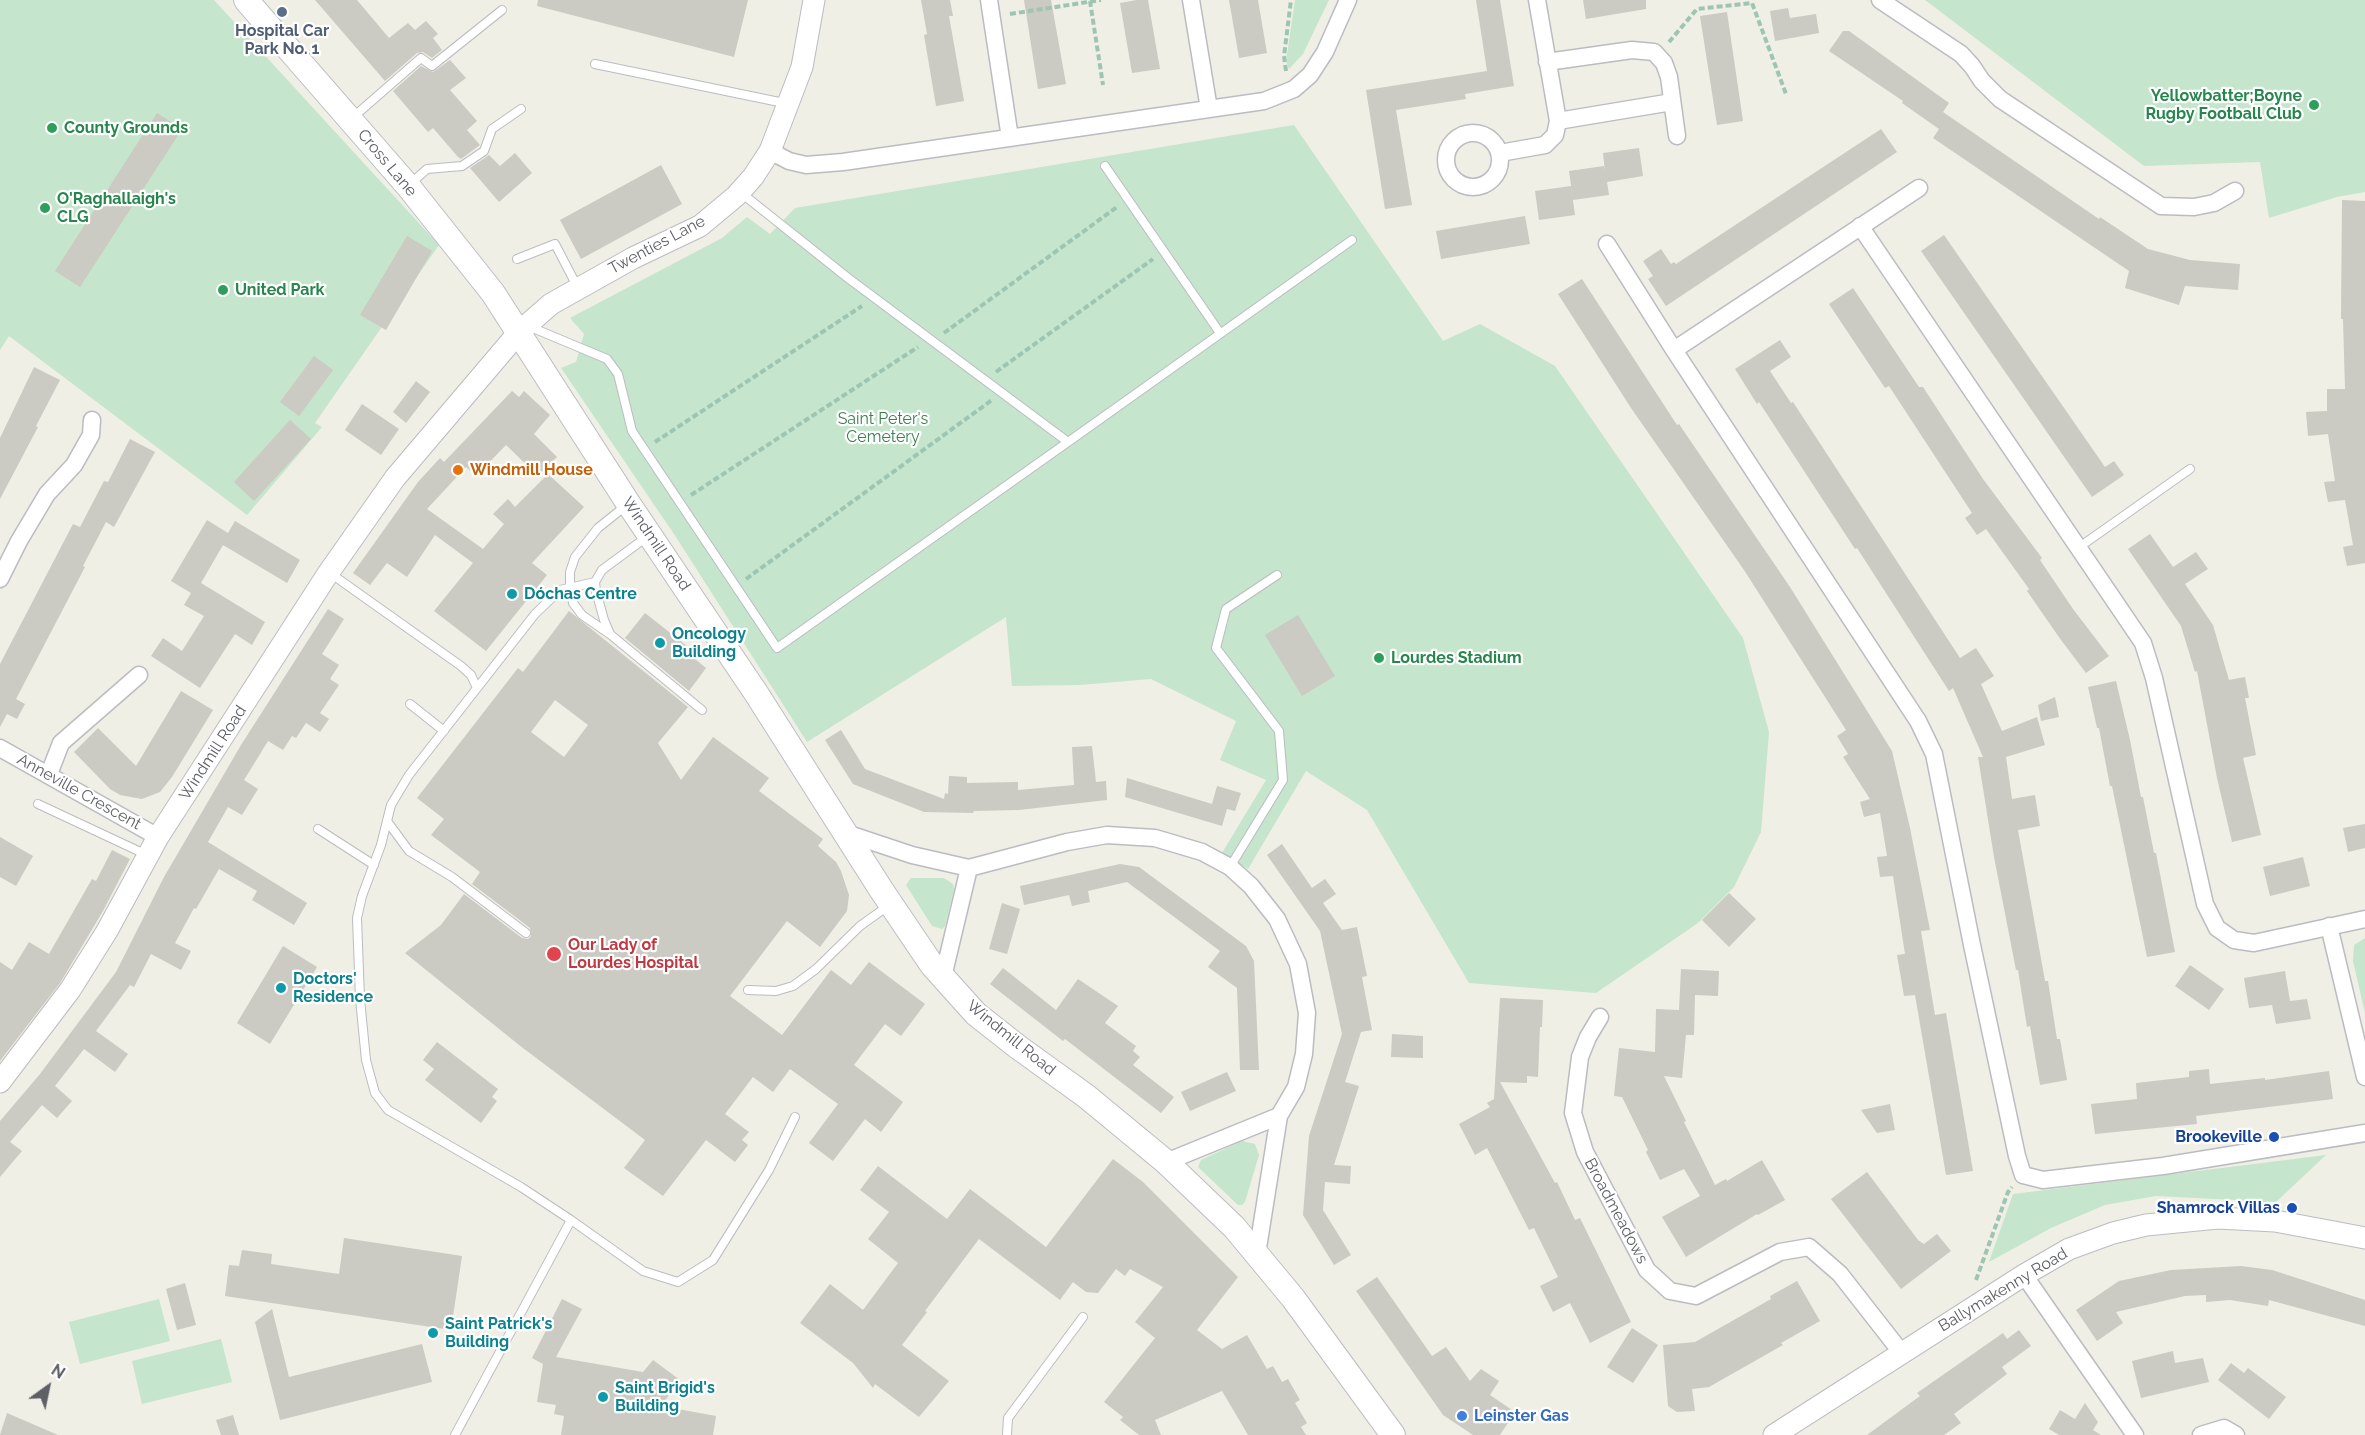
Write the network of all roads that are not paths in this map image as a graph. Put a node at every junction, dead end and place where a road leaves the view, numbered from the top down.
1 (246, 0) edge
2 (814, 0) edge
3 (988, 0) edge
4 (1191, 0) edge
5 (1348, 0) edge
6 (1537, 0) edge
7 (1880, 0) edge
8 (502, 10) dead end
9 (1547, 62) junction
10 (595, 64) dead end
11 (1672, 102) junction
12 (789, 104) junction
13 (521, 109) dead end
14 (1209, 109) junction
15 (351, 119) junction
16 (1558, 121) junction
17 (1677, 136) dead end
18 (1010, 138) junction
19 (770, 151) junction
20 (1500, 153) dead end
21 (1105, 166) dead end
22 (408, 186) junction
23 (1919, 188) dead end
24 (2235, 191) dead end
25 (740, 192) junction
26 (1860, 226) junction
27 (1352, 240) dead end
28 (1607, 244) dead end
29 (518, 259) dead end
30 (578, 289) junction
31 (523, 329) junction
32 (1220, 333) junction
33 (1674, 350) junction
34 (92, 420) dead end
35 (1068, 442) junction
36 (2190, 469) dead end
37 (628, 504) junction
38 (650, 535) junction
39 (2078, 548) junction
40 (329, 572) junction
41 (1277, 575) dead end
42 (0, 579) edge
43 (596, 582) junction
44 (570, 588) junction
45 (611, 635) junction
46 (139, 675) dead end
47 (477, 688) junction
48 (410, 705) dead end
49 (702, 710) dead end
50 (444, 731) junction
51 (0, 748) edge
52 (49, 774) junction
53 (38, 804) dead end
54 (387, 821) junction
55 (318, 829) dead end
56 (846, 833) junction
57 (158, 837) junction
58 (148, 856) junction
59 (374, 865) junction
60 (1230, 867) junction
61 (969, 868) junction
62 (891, 904) junction
63 (2365, 919) edge
64 (2330, 926) junction
65 (526, 933) dead end
66 (943, 977) junction
67 (748, 990) dead end
68 (1600, 1017) dead end
69 (2365, 1077) edge
70 (0, 1082) edge
71 (1279, 1116) junction
72 (795, 1117) dead end
73 (2365, 1132) edge
74 (1166, 1162) junction
75 (571, 1220) junction
76 (2365, 1238) edge
77 (1257, 1254) junction
78 (2024, 1275) junction
79 (1083, 1317) dead end
80 (1900, 1352) junction
81 (455, 1435) edge
82 (1007, 1435) edge
83 (1393, 1435) edge
84 (1774, 1435) edge
85 (2134, 1435) edge
86 (2201, 1435) edge
87 (2236, 1435) edge

1 - 15 main road, Cross Lane
2 - 12 street, Twenties Lane
3 - 18 street
4 - 14 street
5 - 14 street
6 - 9 street
7 - 24 street
8 - 15 lane
9 - 11 street
9 - 16 street
10 - 12 lane
11 - 16 street
11 - 17 street
12 - 19 street, Twenties Lane
13 - 22 lane
14 - 18 street
15 - 22 main road, Cross Lane
16 - 20 street
18 - 19 street
19 - 25 street, Twenties Lane
21 - 32 lane
22 - 31 main road, Cross Lane
23 - 26 street
25 - 30 street, Twenties Lane
25 - 35 lane
26 - 33 street
26 - 39 street
27 - 32 lane
28 - 33 street
29 - 30 lane
30 - 31 street, Twenties Lane
31 - 35 lane
31 - 37 main road, Windmill Road
31 - 40 street, Windmill Road
32 - 35 lane
33 - 73 street
34 - 42 street
36 - 39 lane
37 - 38 main road, Windmill Road
37 - 44 lane
38 - 43 lane
38 - 56 main road, Windmill Road
39 - 64 street
40 - 47 lane
40 - 57 street, Windmill Road
41 - 60 lane
43 - 44 lane
43 - 45 lane
44 - 45 lane
44 - 47 lane
45 - 49 lane
46 - 52 street
47 - 50 lane
48 - 50 lane
50 - 54 lane
51 - 52 street, Anneville Crescent
52 - 57 street, Anneville Crescent
53 - 58 lane
54 - 59 lane
54 - 65 lane
55 - 59 lane
56 - 61 street
56 - 62 main road, Windmill Road
57 - 58 street, Windmill Road
58 - 70 street, Windmill Road
59 - 75 lane
60 - 61 street
60 - 71 street
61 - 66 street
62 - 66 main road, Windmill Road
62 - 67 lane
63 - 64 street
64 - 69 street
66 - 74 main road, Windmill Road
68 - 80 street, Broadmeadows
71 - 74 street
71 - 77 street
72 - 75 lane
74 - 77 main road, Windmill Road
75 - 81 lane
76 - 78 street, Ballymakenny Road
77 - 83 main road, Windmill Road
78 - 80 street, Ballymakenny Road
78 - 85 street
79 - 82 lane
80 - 84 street, Ballymakenny Road
86 - 87 street

